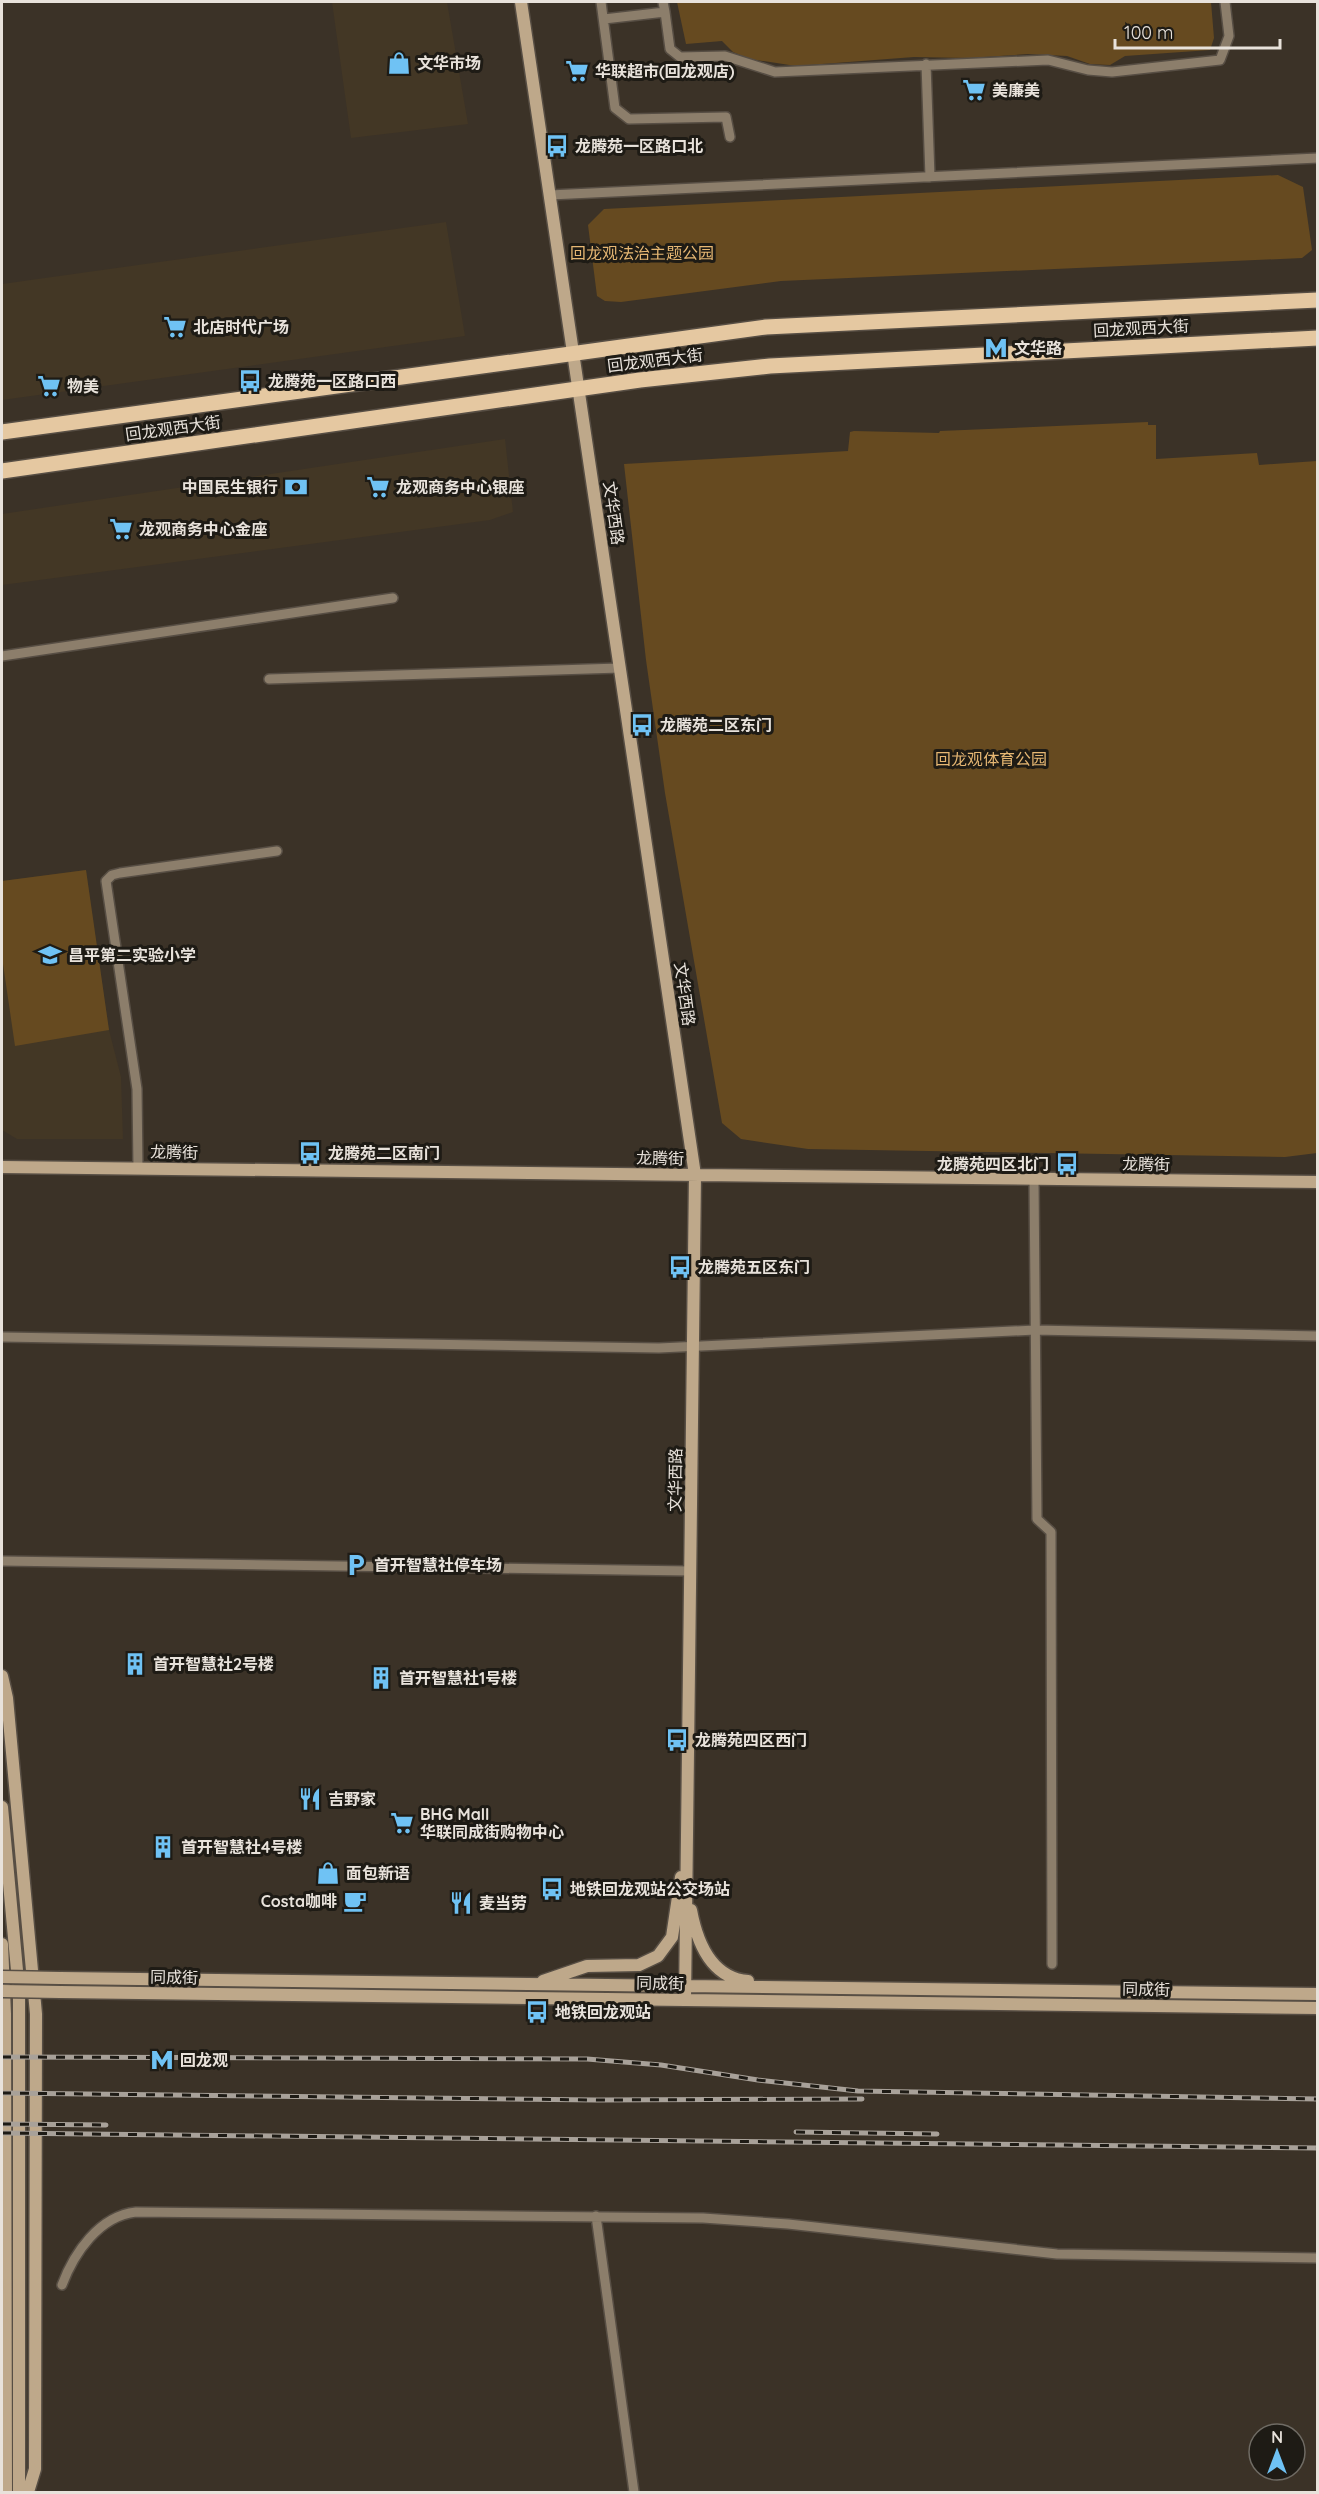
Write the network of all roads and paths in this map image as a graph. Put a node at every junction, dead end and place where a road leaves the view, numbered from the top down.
1 (521, 2) edge
2 (602, 2) edge
3 (663, 2) edge
4 (1225, 2) edge
5 (664, 12) junction
6 (604, 19) junction
7 (926, 64) junction
8 (730, 137) dead end
9 (1317, 158) edge
10 (930, 177) junction
11 (550, 195) junction
12 (1317, 300) edge
13 (1317, 338) edge
14 (573, 352) junction
15 (579, 388) junction
16 (2, 432) edge
17 (2, 471) edge
18 (393, 598) dead end
19 (2, 656) edge
20 (620, 668) junction
21 (269, 679) dead end
22 (277, 851) dead end
23 (2, 1167) edge
24 (138, 1168) junction
25 (695, 1175) junction
26 (1034, 1179) junction
27 (1273, 1182) junction
28 (1314, 1182) edge
29 (1317, 1190) edge
30 (1035, 1330) junction
31 (1317, 1336) edge
32 (2, 1337) edge
33 (694, 1347) junction
34 (2, 1561) edge
35 (690, 1571) junction
36 (2, 1676) edge
37 (2, 1807) edge
38 (687, 1837) junction
39 (687, 1876) junction
40 (2, 1944) edge
41 (1052, 1964) dead end
42 (2, 1977) edge
43 (520, 1984) junction
44 (685, 1986) junction
45 (1317, 1987) edge
46 (863, 1988) junction
47 (2, 1991) edge
48 (1251, 1993) junction
49 (1317, 1994) edge
50 (685, 2000) junction
51 (1317, 2007) edge
52 (596, 2216) junction
53 (1317, 2258) edge
54 (62, 2285) dead end
55 (6, 2493) edge
56 (20, 2493) edge
57 (28, 2493) edge
58 (634, 2493) edge

1 - 11 main road, 文华西路
2 - 6 street
3 - 5 street
4 - 7 street
5 - 6 street
5 - 7 street
6 - 8 street
7 - 10 street
9 - 10 street
10 - 11 street
11 - 14 main road, 文华西路
12 - 14 main road, 回龙观西大街
13 - 15 main road, 回龙观西大街
14 - 15 main road, 文华西路
14 - 16 main road, 回龙观西大街
15 - 17 main road, 回龙观西大街
15 - 20 main road, 文华西路
18 - 19 street
20 - 21 street
20 - 25 main road, 文华西路
22 - 24 street
23 - 24 main road, 龙腾街
24 - 25 main road, 龙腾街
25 - 26 main road, 龙腾街
25 - 33 main road, 文华西路
26 - 27 main road, 龙腾街
26 - 30 street
27 - 28 main road, 龙腾街
27 - 29 main road
30 - 31 street
30 - 33 street
30 - 41 street
32 - 33 street
33 - 35 main road, 文华西路
34 - 35 street
35 - 38 main road, 文华西路
36 - 57 main road
37 - 56 main road
38 - 39 main road, 文华西路
38 - 43 main road
39 - 44 main road, 文华西路
39 - 46 main road
40 - 55 main road
42 - 43 main road, 同成街, bridge
43 - 44 main road, 同成街
44 - 46 main road, 同成街
44 - 50 main road, 文华西路
45 - 48 main road
46 - 48 main road, 同成街
47 - 50 main road, 同成街, bridge
48 - 49 main road, 同成街
50 - 51 main road, 同成街
52 - 53 street
52 - 54 street
52 - 58 street

